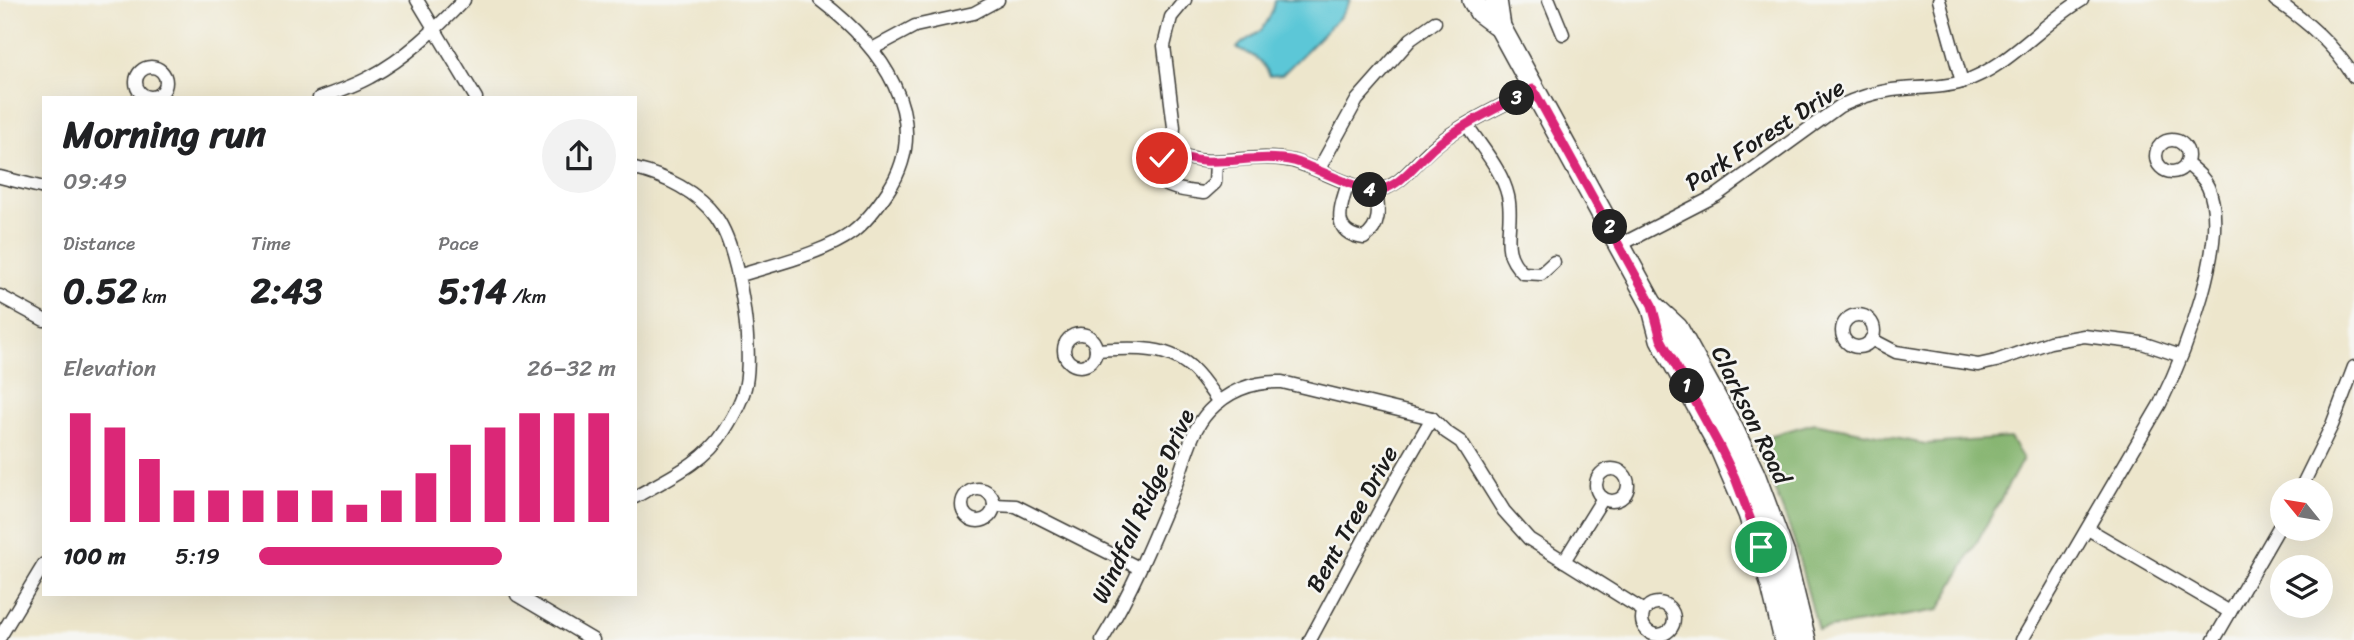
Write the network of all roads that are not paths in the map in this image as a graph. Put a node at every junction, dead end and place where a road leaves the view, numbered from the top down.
1 (417, 0) edge
2 (464, 0) edge
3 (820, 0) edge
4 (998, 0) edge
5 (1185, 0) edge
6 (1473, 0) edge
7 (1496, 0) edge
8 (1549, 0) edge
9 (1938, 0) edge
10 (2082, 0) edge
11 (2275, 0) edge
12 (1435, 22) dead end
13 (1500, 27) junction
14 (436, 29) junction
15 (1563, 34) dead end
16 (872, 49) junction
17 (2354, 77) edge
18 (1962, 82) junction
19 (1533, 89) junction
20 (324, 96) edge
21 (475, 96) edge
22 (1467, 125) junction
23 (1172, 155) junction
24 (1216, 161) junction
25 (2186, 163) dead end
26 (637, 169) edge
27 (1319, 169) junction
28 (0, 177) edge
29 (1348, 183) junction
30 (42, 188) edge
31 (1376, 191) junction
32 (1620, 245) junction
33 (1554, 262) dead end
34 (738, 276) junction
35 (0, 296) edge
36 (1652, 305) junction
37 (42, 319) edge
38 (1871, 339) dead end
39 (1096, 350) dead end
40 (2180, 356) junction
41 (2354, 367) edge
42 (1219, 402) junction
43 (1432, 418) junction
44 (2306, 478) edge
45 (637, 496) edge
46 (1603, 498) dead end
47 (994, 505) dead end
48 (2088, 529) junction
49 (2271, 541) edge
50 (1564, 561) junction
51 (42, 567) edge
52 (1139, 568) junction
53 (534, 599) edge
54 (1644, 611) dead end
55 (2230, 612) junction
56 (0, 637) edge
57 (593, 640) edge
58 (1102, 640) edge
59 (1310, 640) edge
60 (1785, 640) edge
61 (1805, 640) edge
62 (2022, 640) edge
63 (2214, 640) edge

1 - 14 street
2 - 14 street
3 - 16 street
4 - 16 street
5 - 23 street
6 - 13 main road, Clarkson Road
7 - 13 main road, Clarkson Road
8 - 15 street
9 - 18 street
10 - 18 street, Park Forest Drive
11 - 17 street
12 - 27 street
13 - 19 main road, Clarkson Road
14 - 20 street
14 - 21 street
16 - 34 street
18 - 32 street, Park Forest Drive
19 - 22 street
19 - 32 main road, Clarkson Road
22 - 31 street
22 - 33 street
23 - 24 street
23 - 24 street
24 - 27 street
25 - 40 street
26 - 34 street
27 - 29 street
28 - 30 street
29 - 31 street
29 - 31 street
32 - 36 main road, Clarkson Road
34 - 45 street
35 - 37 street
36 - 60 main road, Clarkson Road
36 - 61 main road, Clarkson Road
38 - 40 street
39 - 42 street
40 - 48 street
41 - 44 street
42 - 43 street, Windfall Ridge Drive
42 - 52 street, Windfall Ridge Drive
43 - 50 street, Windfall Ridge Drive
43 - 59 street, Bent Tree Drive
46 - 50 street
47 - 52 street
48 - 55 street
48 - 62 street
49 - 55 street
50 - 54 street, Windfall Ridge Drive
51 - 56 street
52 - 58 street, Windfall Ridge Drive
53 - 57 street
55 - 63 street

